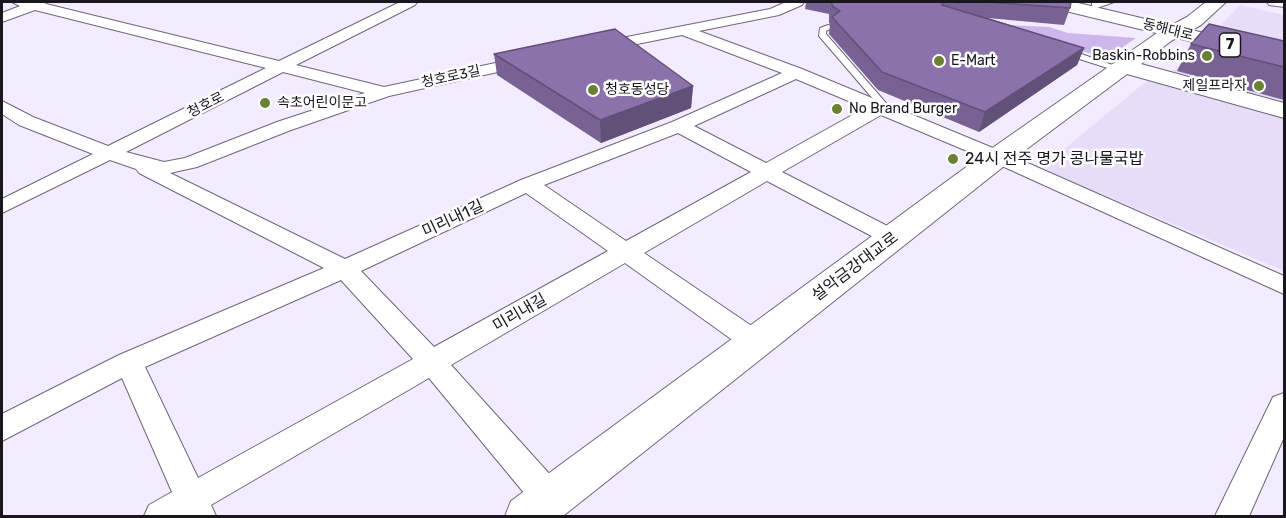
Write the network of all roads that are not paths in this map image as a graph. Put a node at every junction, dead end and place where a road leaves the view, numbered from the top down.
1 (19, 2) edge
2 (410, 2) edge
3 (797, 2) edge
4 (1052, 2) edge
5 (1097, 2) edge
6 (1217, 2) edge
7 (1274, 2) edge
8 (43, 3) edge
9 (1284, 3) edge
10 (2, 18) edge
11 (831, 27) edge
12 (680, 29) junction
13 (1181, 29) junction
14 (1057, 49) edge
15 (1284, 49) edge
16 (581, 50) edge
17 (548, 57) edge
18 (1284, 58) edge
19 (282, 66) junction
20 (1122, 68) junction
21 (796, 73) junction
22 (384, 92) junction
23 (2, 106) edge
24 (888, 108) junction
25 (1284, 111) edge
26 (679, 126) junction
27 (998, 157) junction
28 (124, 158) junction
29 (766, 172) junction
30 (528, 184) junction
31 (2, 207) edge
32 (893, 238) junction
33 (625, 252) junction
34 (345, 269) junction
35 (1284, 286) edge
36 (755, 342) junction
37 (129, 362) junction
38 (433, 363) junction
39 (1284, 405) edge
40 (2, 428) edge
41 (195, 508) edge
42 (540, 508) edge
43 (161, 516) edge
44 (1232, 516) edge

1 - 8 street
2 - 19 street, 청호로
3 - 12 street
4 - 13 street, 동해대로 / 7
5 - 13 street, 동해대로 / 7
6 - 13 street, 설악금강대교로
7 - 9 street
8 - 10 street
8 - 19 street
11 - 24 lane
12 - 16 street
12 - 21 street
13 - 15 street, 동해대로 / 7
13 - 18 street, 동해대로 / 7
13 - 20 street, 설악금강대교로
14 - 20 lane
17 - 22 street, 청호로3길
19 - 22 street
19 - 28 street, 청호로
20 - 25 street
20 - 27 street, 설악금강대교로
21 - 24 street
21 - 26 street, 미리내1길
22 - 28 street, 청호로3길
23 - 28 street
24 - 27 street
24 - 29 street, 미리내길
26 - 29 street
26 - 30 street, 미리내1길
27 - 32 street, 설악금강대교로
27 - 35 street
28 - 31 street, 청호로
28 - 34 street
29 - 32 street
29 - 33 street, 미리내길
30 - 33 street
30 - 34 street, 미리내1길
32 - 36 street, 설악금강대교로
33 - 36 street
33 - 38 street, 미리내길
34 - 37 street, 미리내1길
34 - 38 street
36 - 42 street, 설악금강대교로
37 - 40 street, 미리내1길
37 - 41 street
38 - 41 street, 미리내길
38 - 42 street
39 - 44 street
41 - 43 street, 미리내길

